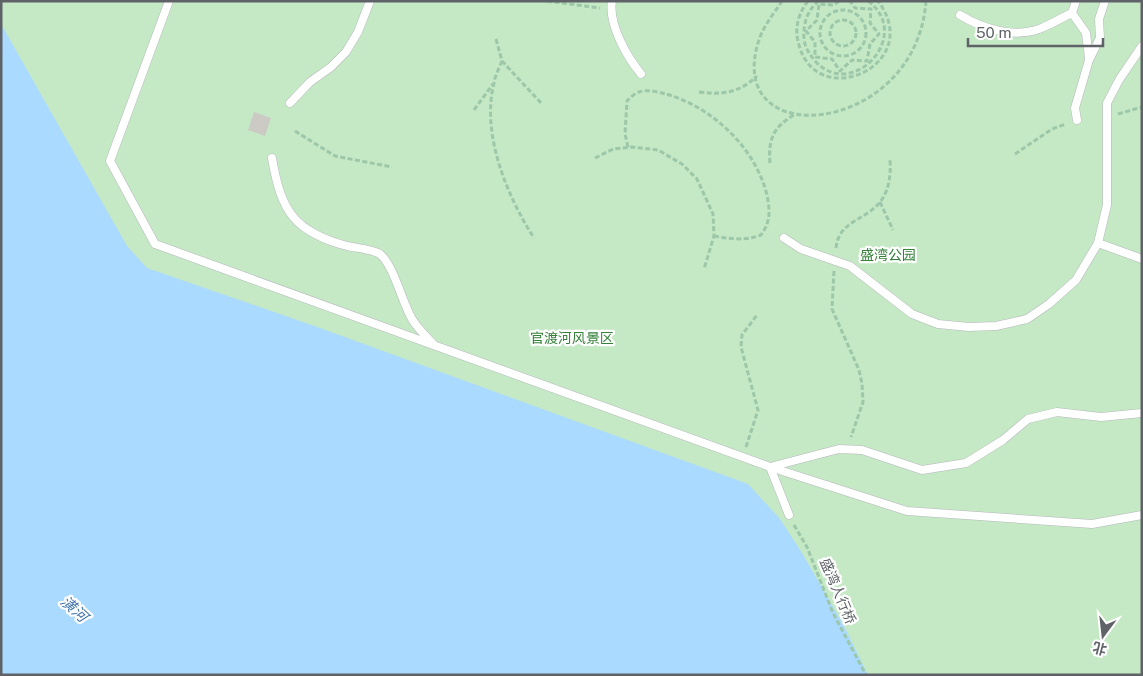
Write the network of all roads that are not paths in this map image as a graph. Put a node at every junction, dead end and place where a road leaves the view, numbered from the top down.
1 (169, 1) edge
2 (370, 1) edge
3 (1076, 1) edge
4 (1105, 1) edge
5 (611, 5) edge
6 (1072, 13) junction
7 (960, 15) dead end
8 (1142, 46) edge
9 (1089, 60) junction
10 (641, 74) dead end
11 (290, 103) dead end
12 (1076, 120) road end
13 (272, 158) dead end
14 (784, 238) dead end
15 (1098, 243) junction
16 (1142, 259) edge
17 (436, 346) junction
18 (1142, 413) edge
19 (770, 467) junction
20 (789, 515) road end
21 (1142, 515) edge

1 - 17 lane
2 - 11 lane
3 - 6 lane
4 - 9 lane
5 - 10 lane
6 - 7 lane
6 - 9 lane
8 - 15 lane
9 - 12 lane
13 - 17 lane
14 - 15 lane
15 - 16 lane
17 - 19 lane
18 - 19 lane
19 - 20 lane
19 - 21 lane

